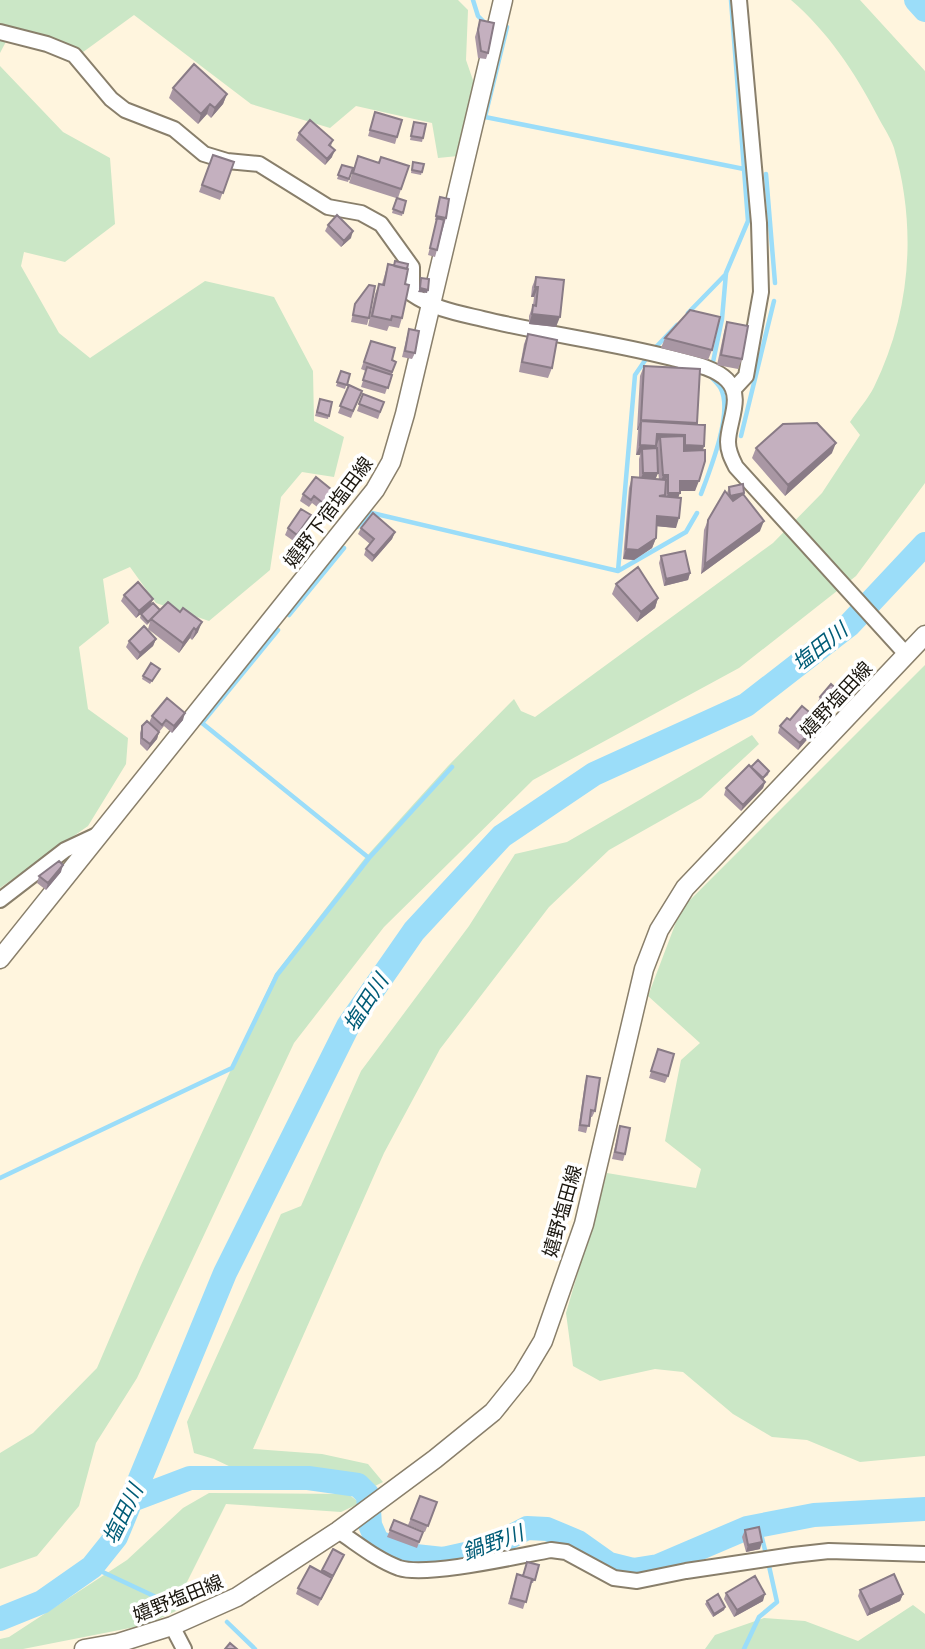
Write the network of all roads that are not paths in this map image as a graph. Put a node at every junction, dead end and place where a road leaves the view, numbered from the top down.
1 (503, 0) edge
2 (739, 0) edge
3 (0, 32) edge
4 (429, 305) junction
5 (733, 390) junction
6 (925, 635) edge
7 (906, 654) junction
8 (99, 834) junction
9 (0, 900) edge
10 (0, 958) edge
11 (338, 1531) junction
12 (925, 1554) edge
13 (172, 1626) junction
14 (84, 1649) edge
15 (184, 1649) edge

1 - 4 main road, 嬉野下宿塩田線
2 - 5 street
3 - 4 street
4 - 5 street
4 - 8 main road, 嬉野下宿塩田線
5 - 7 street
6 - 7 main road, 嬉野塩田線
7 - 11 main road, 嬉野塩田線
8 - 9 street
8 - 10 main road, 嬉野下宿塩田線
11 - 12 street
11 - 13 main road, 嬉野塩田線
13 - 14 main road, 嬉野塩田線
13 - 15 street

